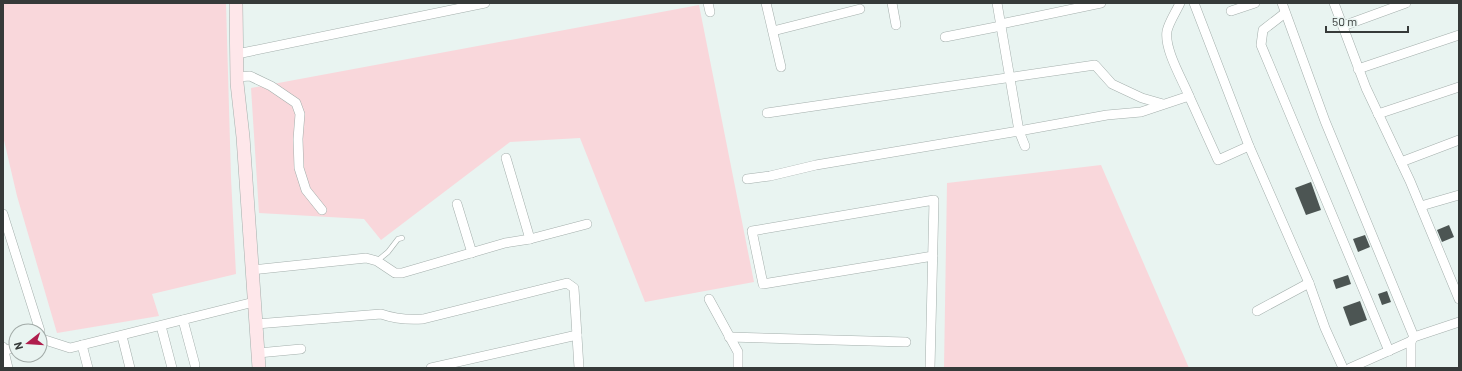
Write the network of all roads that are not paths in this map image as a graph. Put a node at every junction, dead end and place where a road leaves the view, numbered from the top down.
1 (236, 3) edge
2 (485, 3) edge
3 (708, 3) edge
4 (766, 3) edge
5 (892, 3) edge
6 (997, 3) edge
7 (1101, 3) edge
8 (1180, 3) edge
9 (1194, 3) edge
10 (1255, 3) edge
11 (1282, 3) edge
12 (1334, 3) edge
13 (1406, 3) edge
14 (860, 9) dead end
15 (1231, 11) dead end
16 (710, 12) dead end
17 (1285, 13) junction
18 (896, 25) dead end
19 (1001, 25) junction
20 (1343, 26) junction
21 (773, 31) junction
22 (1459, 35) edge
23 (945, 37) dead end
24 (237, 54) junction
25 (781, 66) dead end
26 (1358, 69) junction
27 (237, 77) junction
28 (1010, 78) junction
29 (1459, 87) edge
30 (1189, 96) junction
31 (1163, 104) junction
32 (767, 113) dead end
33 (1378, 114) junction
34 (1019, 131) junction
35 (1459, 140) edge
36 (1025, 146) dead end
37 (1249, 146) junction
38 (506, 158) dead end
39 (1401, 162) junction
40 (747, 179) dead end
41 (1459, 195) edge
42 (457, 204) dead end
43 (1421, 206) junction
44 (322, 210) dead end
45 (3, 214) edge
46 (587, 224) dead end
47 (402, 238) dead end
48 (530, 239) junction
49 (472, 253) junction
50 (933, 256) junction
51 (377, 262) junction
52 (252, 270) junction
53 (1309, 283) junction
54 (709, 299) dead end
55 (1459, 299) edge
56 (254, 302) junction
57 (1257, 311) dead end
58 (184, 320) junction
59 (1459, 322) edge
60 (36, 323) edge
61 (256, 324) junction
62 (161, 326) junction
63 (577, 334) junction
64 (122, 336) junction
65 (729, 337) junction
66 (48, 339) edge
67 (1413, 339) junction
68 (906, 342) dead end
69 (82, 345) junction
70 (301, 349) dead end
71 (3, 350) edge
72 (1389, 351) junction
73 (258, 353) junction
74 (195, 365) dead end
75 (8, 368) edge
76 (88, 368) edge
77 (130, 368) edge
78 (172, 368) edge
79 (259, 368) edge
80 (431, 368) edge
81 (579, 368) edge
82 (738, 368) edge
83 (930, 368) edge
84 (1343, 368) edge
85 (1350, 368) edge
86 (1411, 368) edge

1 - 24 street
2 - 24 street
3 - 16 street
4 - 21 street
5 - 18 street
6 - 19 street
7 - 19 street
8 - 30 street
9 - 37 street
10 - 15 street
11 - 17 street
12 - 20 street
13 - 20 street
14 - 21 street
17 - 67 street
17 - 72 street
19 - 23 street
19 - 28 street
20 - 26 street
21 - 25 street
22 - 26 street
24 - 27 street
26 - 33 street
27 - 44 street
27 - 52 street
28 - 31 street
28 - 32 street
28 - 34 street
29 - 33 street
30 - 31 street
30 - 37 street
31 - 34 street
33 - 39 street
34 - 36 street
34 - 40 street
35 - 39 street
37 - 53 street
38 - 48 street
39 - 43 street
41 - 43 street
42 - 49 street
43 - 55 street
45 - 60 street
46 - 48 street
47 - 51 lane
48 - 49 street
49 - 51 street
50 - 50 street
50 - 83 street
51 - 52 street
52 - 56 street
53 - 57 street
53 - 84 street
54 - 65 street
56 - 58 street
56 - 61 street
58 - 62 street
58 - 74 street
59 - 67 street
61 - 63 street
61 - 73 street
62 - 64 street
62 - 78 street
63 - 80 street
63 - 81 street
64 - 69 street
64 - 77 street
65 - 68 street
65 - 82 street
66 - 69 street
67 - 72 street
67 - 86 street
69 - 76 street
70 - 73 street
71 - 75 street
72 - 85 street
73 - 79 street

